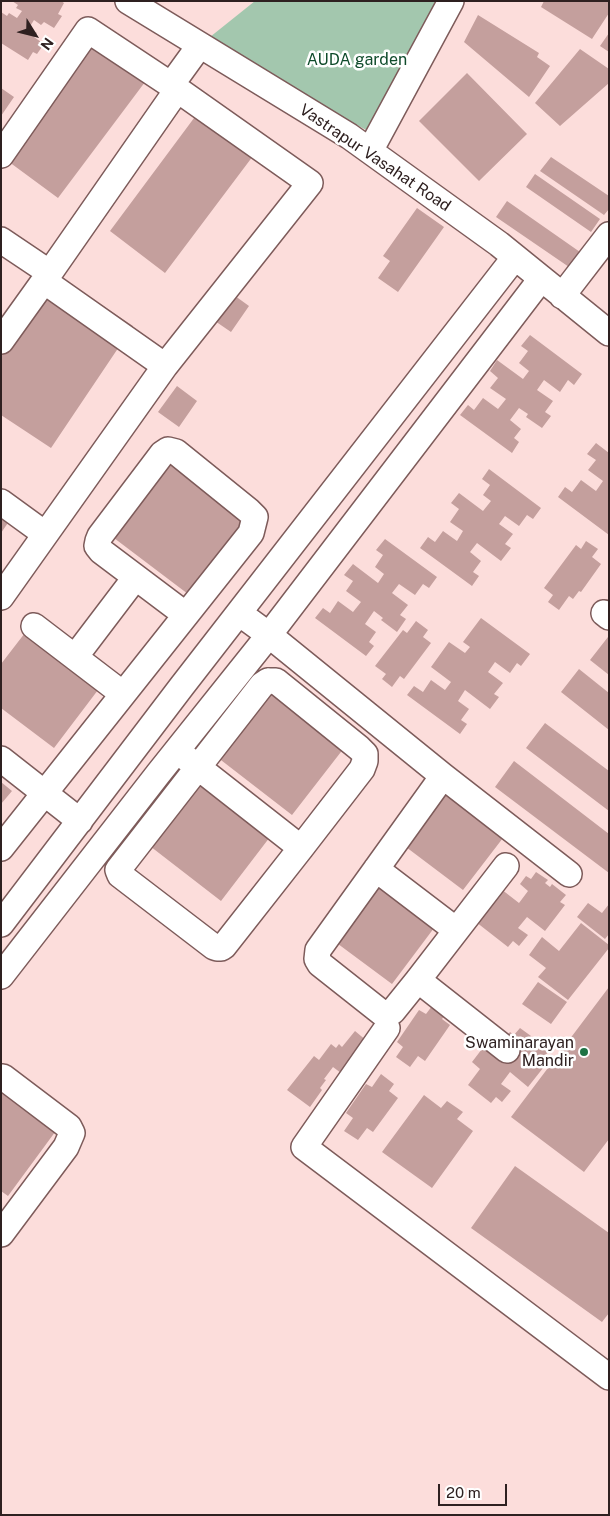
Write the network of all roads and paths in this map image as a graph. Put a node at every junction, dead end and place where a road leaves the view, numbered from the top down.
1 (128, 1) edge
2 (451, 1) edge
3 (207, 49) junction
4 (178, 90) junction
5 (370, 151) junction
6 (1, 155) edge
7 (609, 235) edge
8 (1, 240) edge
9 (515, 257) junction
10 (47, 277) junction
11 (541, 279) junction
12 (562, 296) junction
13 (609, 333) edge
14 (1, 341) edge
15 (165, 366) junction
16 (1, 502) edge
17 (45, 534) junction
18 (135, 578) junction
19 (1, 597) edge
20 (239, 613) junction
21 (186, 615) junction
22 (34, 626) dead end
23 (268, 634) junction
24 (75, 657) junction
25 (123, 694) junction
26 (176, 750) junction
27 (1, 759) edge
28 (197, 766) junction
29 (443, 776) junction
30 (45, 792) junction
31 (80, 821) junction
32 (109, 837) junction
33 (1, 848) edge
34 (301, 848) junction
35 (130, 854) junction
36 (506, 866) dead end
37 (376, 869) junction
38 (569, 874) dead end
39 (1, 924) edge
40 (456, 930) junction
41 (1, 976) edge
42 (418, 980) junction
43 (387, 1028) dead end
44 (507, 1050) dead end
45 (1, 1077) edge
46 (2, 1230) edge
47 (609, 1377) edge

1 - 3 street, Vastrapur Vasahat Road
2 - 5 street
3 - 4 street
3 - 5 street, Vastrapur Vasahat Road
4 - 6 street
4 - 10 street
4 - 15 street
5 - 9 street, Vastrapur Vasahat Road
7 - 12 street
8 - 10 street
9 - 11 street, Vastrapur Vasahat Road
9 - 20 street
10 - 14 street
10 - 15 street
11 - 12 street, Vastrapur Vasahat Road
11 - 23 street
12 - 13 street, Vastrapur Vasahat Road
15 - 17 street
16 - 17 street
17 - 19 street
18 - 21 street
18 - 21 street
18 - 24 street
20 - 23 street
20 - 31 street
21 - 25 street
22 - 24 street
23 - 26 street
23 - 29 street
24 - 25 street
25 - 30 street
26 - 28 street
26 - 32 street
27 - 30 street
28 - 34 street
28 - 34 street
28 - 35 street
29 - 37 street
29 - 38 street
30 - 31 street
30 - 33 street
31 - 39 street
32 - 35 street
32 - 41 street
34 - 35 street
36 - 40 street
37 - 40 street
37 - 42 street
40 - 42 street
42 - 44 street
43 - 47 street
45 - 46 street

